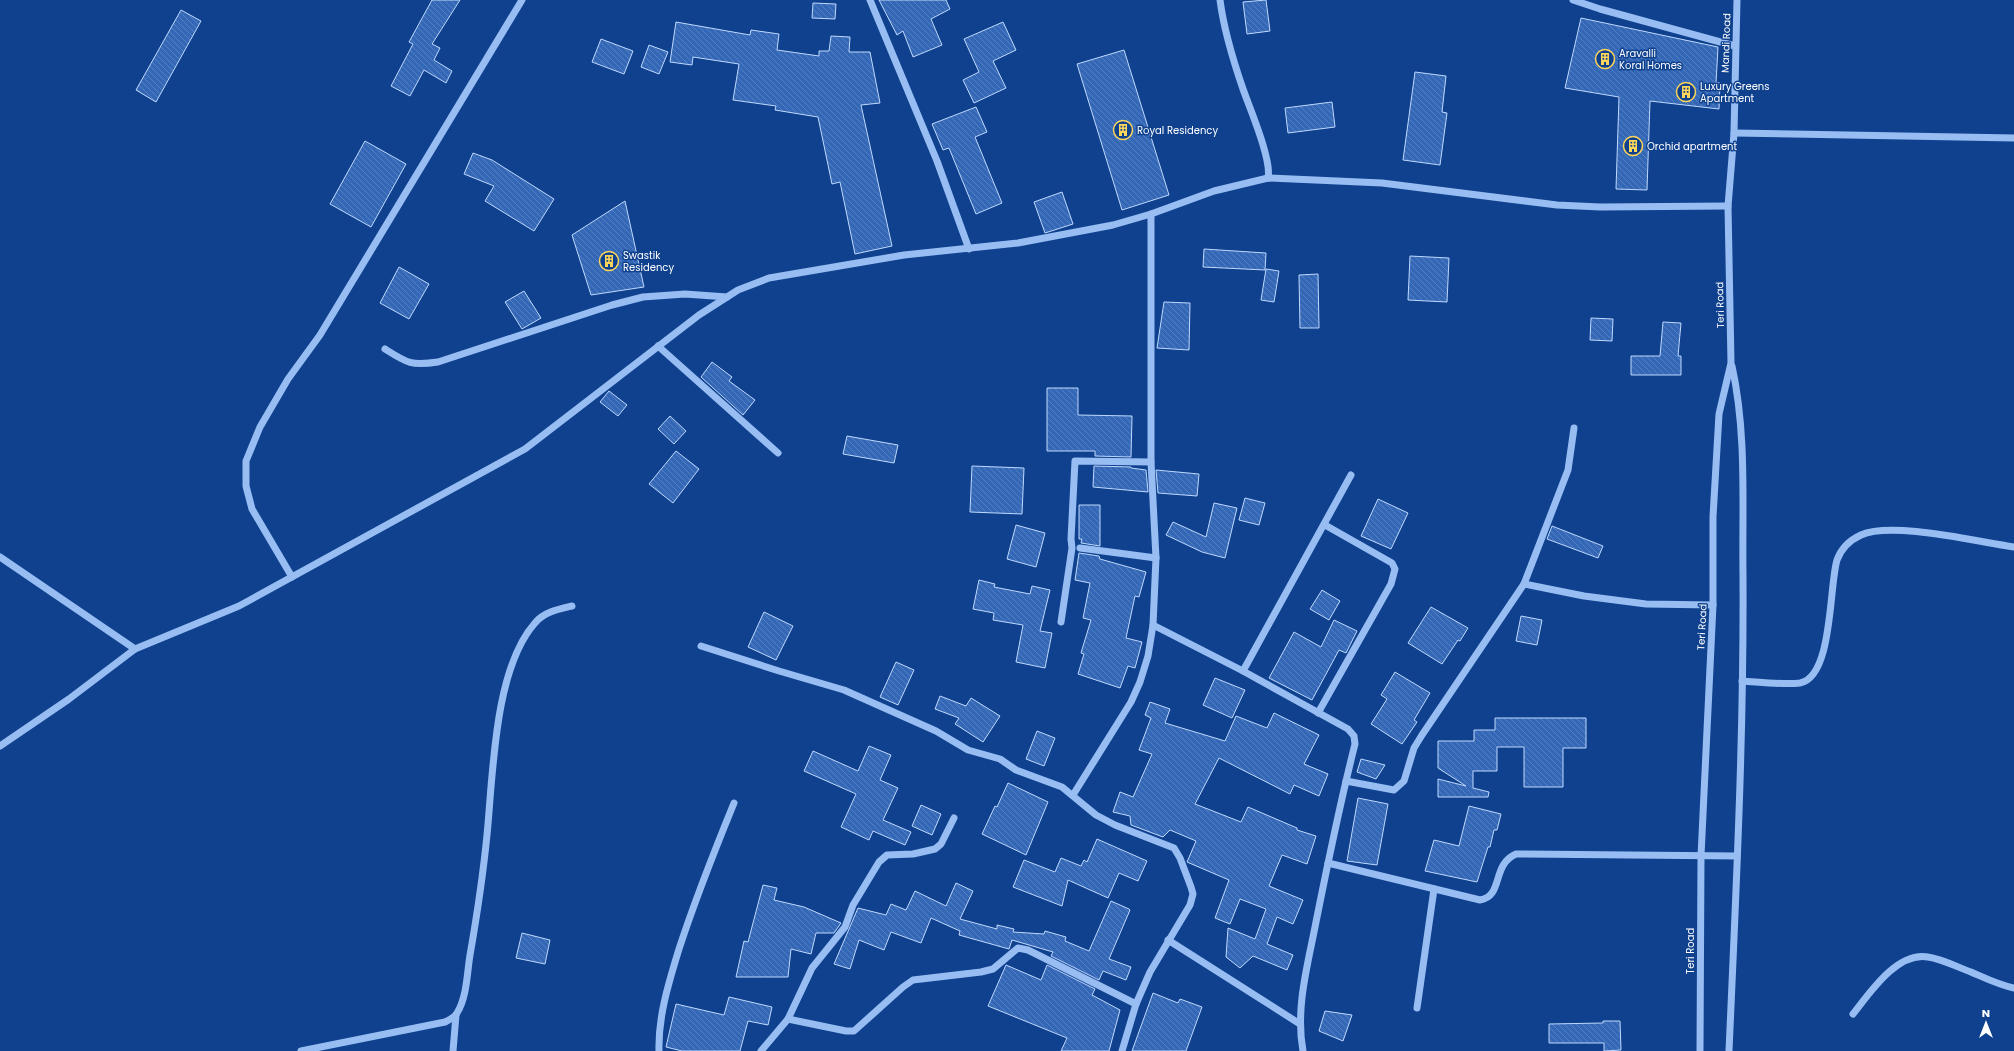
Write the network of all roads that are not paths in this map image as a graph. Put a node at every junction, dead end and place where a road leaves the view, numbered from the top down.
1 (522, 0) edge
2 (870, 0) edge
3 (1220, 0) edge
4 (1573, 0) edge
5 (1737, 0) edge
6 (1735, 46) junction
7 (1734, 133) junction
8 (2014, 138) edge
9 (1268, 178) junction
10 (1728, 206) junction
11 (1151, 214) junction
12 (969, 248) junction
13 (727, 297) junction
14 (658, 346) junction
15 (385, 349) dead end
16 (1731, 363) junction
17 (1574, 428) dead end
18 (778, 453) dead end
19 (1151, 462) junction
20 (1351, 475) dead end
21 (1325, 525) junction
22 (2014, 547) edge
23 (1080, 548) dead end
24 (0, 557) edge
25 (1156, 558) junction
26 (292, 577) junction
27 (1524, 584) junction
28 (1713, 605) junction
29 (572, 606) dead end
30 (1061, 622) dead end
31 (1153, 625) junction
32 (701, 646) dead end
33 (135, 649) junction
34 (1243, 671) junction
35 (1742, 682) junction
36 (1318, 713) junction
37 (0, 746) edge
38 (1346, 781) junction
39 (1073, 795) junction
40 (734, 803) dead end
41 (954, 818) dead end
42 (1701, 856) junction
43 (1738, 856) junction
44 (1328, 863) junction
45 (1434, 889) junction
46 (1168, 940) junction
47 (2014, 988) edge
48 (1136, 1004) junction
49 (1417, 1008) dead end
50 (1853, 1014) dead end
51 (456, 1015) junction
52 (788, 1019) junction
53 (1300, 1024) junction
54 (301, 1051) edge
55 (453, 1051) edge
56 (659, 1051) edge
57 (762, 1051) edge
58 (1122, 1051) edge
59 (1303, 1051) edge
60 (1700, 1051) edge
61 (1729, 1051) edge

1 - 26 street
2 - 12 street
3 - 9 street
4 - 6 street
5 - 6 street, Mandi Road
6 - 7 street, Mandi Road
7 - 8 street
7 - 10 street, Mandi Road
9 - 10 street
9 - 11 street
10 - 16 street, Teri Road
11 - 12 street
11 - 19 street
12 - 13 street
13 - 14 street
13 - 15 street
14 - 18 street
14 - 26 street
16 - 28 street, Teri Road
16 - 35 street
17 - 27 street
19 - 25 street
19 - 30 street
20 - 21 street
21 - 34 street
21 - 36 street
22 - 35 street
23 - 25 street
24 - 33 street
25 - 31 street
26 - 33 street
27 - 28 street
27 - 38 street
28 - 42 street, Teri Road
29 - 51 street
31 - 34 street
31 - 39 street
32 - 39 street
33 - 37 street
34 - 36 street
35 - 43 street
36 - 38 street
38 - 44 street
39 - 46 street
40 - 56 street
41 - 52 street
42 - 43 street
42 - 45 street
42 - 60 street, Teri Road
43 - 61 street
44 - 45 street
44 - 53 street
45 - 49 street
46 - 48 street
46 - 53 street
47 - 50 street
48 - 52 street
48 - 58 street
51 - 54 street
51 - 55 street
52 - 57 street
53 - 59 street

